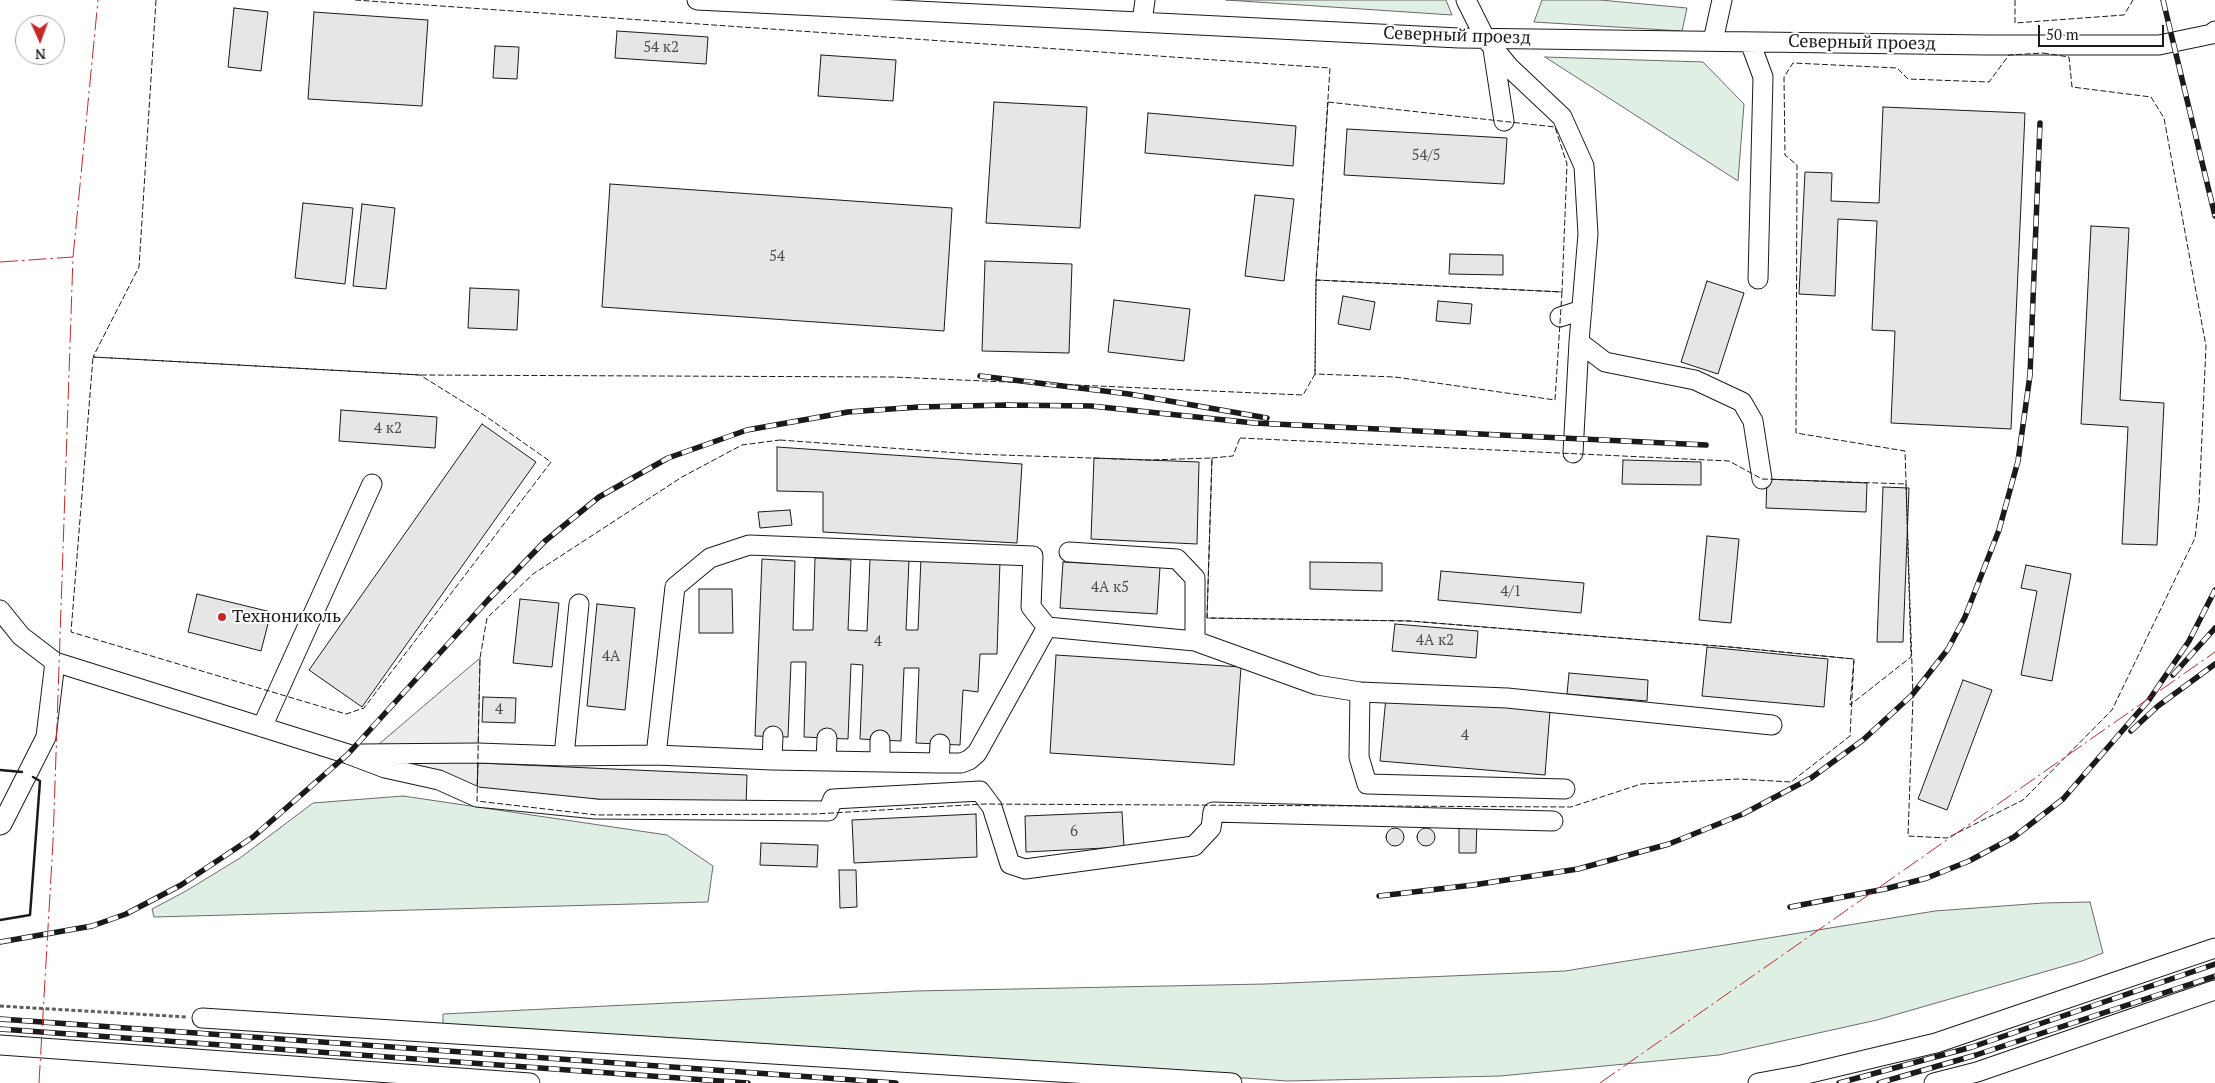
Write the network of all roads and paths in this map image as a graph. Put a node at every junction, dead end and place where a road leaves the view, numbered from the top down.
1 (697, 0) edge
2 (1145, 0) edge
3 (1466, 0) edge
4 (1722, 0) edge
5 (914, 6) edge
6 (1142, 22) junction
7 (2214, 35) edge
8 (1713, 41) junction
9 (1750, 42) junction
10 (1489, 43) junction
11 (1504, 121) dead end
12 (1758, 279) dead end
13 (1582, 310) junction
14 (1560, 317) dead end
15 (1579, 342) junction
16 (1573, 454) dead end
17 (1762, 479) dead end
18 (372, 484) dead end
19 (1069, 552) dead end
20 (580, 604) dead end
21 (0, 610) edge
22 (1046, 627) junction
23 (1195, 641) junction
24 (55, 662) junction
25 (1360, 692) junction
26 (1772, 724) dead end
27 (262, 727) junction
28 (773, 736) dead end
29 (827, 738) dead end
30 (880, 740) dead end
31 (940, 744) dead end
32 (348, 754) junction
33 (656, 754) junction
34 (564, 756) junction
35 (772, 760) junction
36 (826, 761) junction
37 (880, 762) junction
38 (939, 763) junction
39 (1565, 789) dead end
40 (1553, 821) dead end
41 (0, 825) edge
42 (2215, 948) edge
43 (2215, 990) edge
44 (0, 1006) edge
45 (202, 1018) joint
46 (0, 1045) edge
47 (530, 1083) edge
48 (1232, 1083) edge
49 (1758, 1083) edge
50 (1934, 1083) edge

1 - 5 street, Северный проезд
2 - 6 street
3 - 10 street
4 - 8 street
5 - 6 street, Северный проезд
6 - 10 street, Северный проезд
7 - 9 street, Северный проезд
8 - 9 street, Северный проезд
8 - 10 street, Северный проезд
9 - 12 street
10 - 11 street
10 - 13 street
13 - 14 street
13 - 15 street
15 - 16 street
15 - 17 street
18 - 27 street
19 - 23 street
20 - 34 street
21 - 24 street
22 - 23 street
22 - 33 street
22 - 38 street
23 - 25 street
24 - 27 street
24 - 41 street
25 - 26 street
25 - 39 street
27 - 32 street
28 - 35 street
29 - 36 street
30 - 37 street
31 - 38 street
32 - 34 street
32 - 40 street
33 - 34 street
33 - 35 street
35 - 36 street
36 - 37 street
37 - 38 street
42 - 49 street
43 - 50 street
44 - 45 path
45 - 48 street
46 - 47 street

